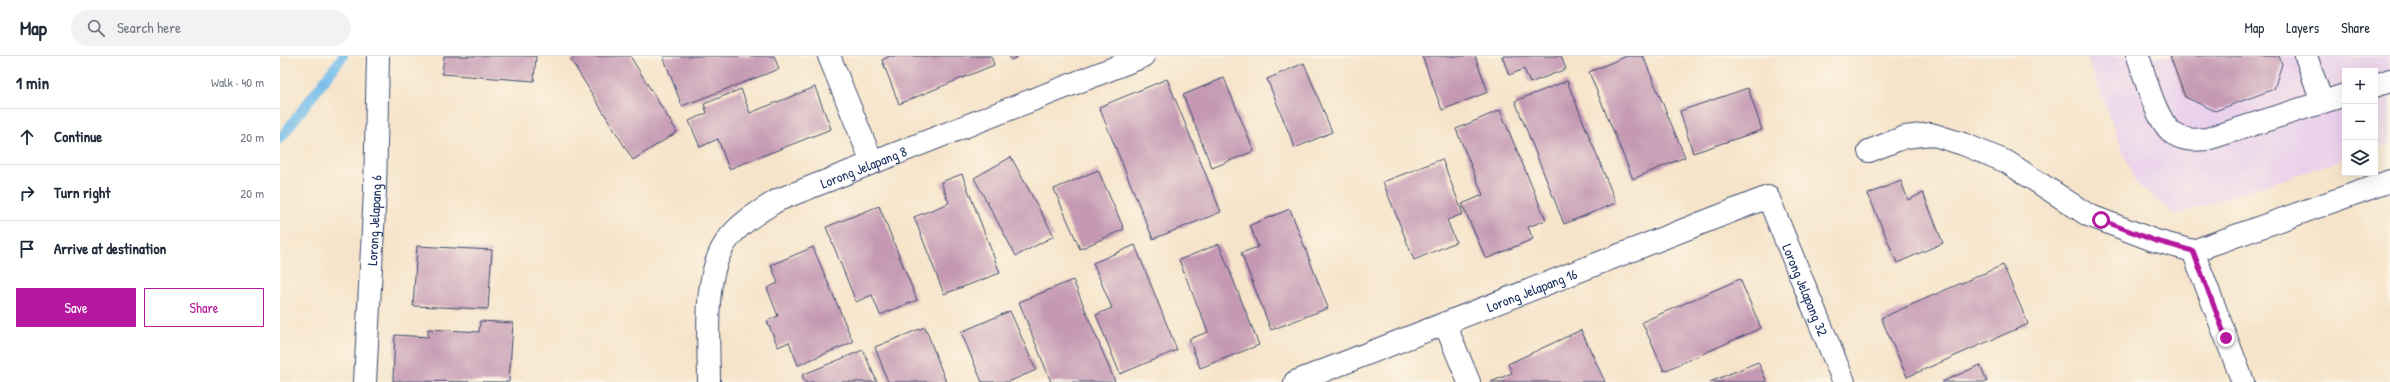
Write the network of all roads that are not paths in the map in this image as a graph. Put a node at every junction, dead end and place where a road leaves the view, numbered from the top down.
1 (829, 56) edge
2 (1144, 56) edge
3 (2138, 56) edge
4 (2306, 56) edge
5 (378, 57) edge
6 (2390, 80) edge
7 (2378, 85) edge
8 (2342, 96) edge
9 (2322, 102) junction
10 (1869, 151) dead end
11 (872, 162) junction
12 (2390, 180) edge
13 (1768, 197) joint
14 (2193, 251) junction
15 (1445, 324) junction
16 (366, 382) edge
17 (708, 382) edge
18 (1295, 382) edge
19 (1469, 382) edge
20 (1844, 382) edge
21 (2243, 382) edge

1 - 11 street
2 - 11 street, Lorong Jelapang 8
3 - 9 street
4 - 9 street
5 - 16 street, Lorong Jelapang 6
6 - 7 street
8 - 9 street
10 - 14 street
11 - 17 street, Lorong Jelapang 8
12 - 14 street
13 - 15 street, Lorong Jelapang 16
13 - 20 street, Lorong Jelapang 32
14 - 21 street
15 - 18 street, Lorong Jelapang 16
15 - 19 street

